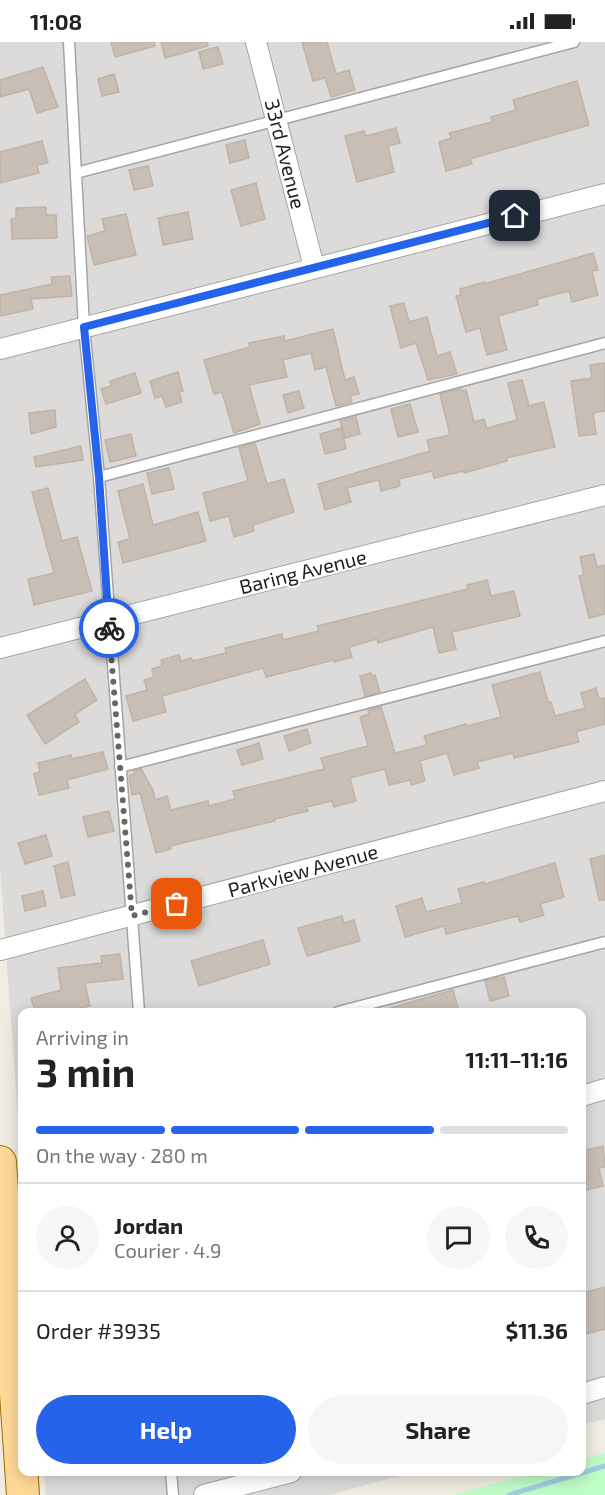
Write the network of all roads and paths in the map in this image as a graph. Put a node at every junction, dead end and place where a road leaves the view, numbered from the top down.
1 (69, 42) edge
2 (256, 42) edge
3 (574, 42) edge
4 (276, 121) junction
5 (76, 173) junction
6 (605, 194) edge
7 (314, 267) junction
8 (84, 327) junction
9 (605, 343) edge
10 (0, 349) edge
11 (99, 477) junction
12 (605, 495) edge
13 (108, 621) junction
14 (605, 641) edge
15 (0, 648) edge
16 (120, 767) junction
17 (605, 791) edge
18 (132, 916) junction
19 (605, 942) edge
20 (0, 950) edge
21 (139, 1008) edge
22 (353, 1008) edge
23 (605, 1089) edge
24 (586, 1095) edge
25 (0, 1162) edge
26 (14, 1245) edge
27 (18, 1356) edge
28 (605, 1387) edge
29 (586, 1393) edge
30 (22, 1476) edge
31 (171, 1476) edge
32 (276, 1476) edge
33 (23, 1495) edge
34 (173, 1495) edge
35 (204, 1495) edge

1 - 5 lane
2 - 4 street, 33rd Avenue
3 - 4 lane
4 - 5 lane
4 - 7 street, 33rd Avenue
5 - 8 lane
6 - 7 street
7 - 8 street
8 - 10 street
8 - 11 lane
9 - 11 lane
11 - 13 lane
12 - 13 street, Baring Avenue
13 - 15 street, Baring Avenue
13 - 16 lane
14 - 16 lane
16 - 18 lane
17 - 18 street, Parkview Avenue
18 - 20 street, Parkview Avenue
18 - 21 lane
19 - 22 lane
23 - 24 street
25 - 26 main road
26 - 27 main road
28 - 29 street
30 - 33 main road
31 - 34 lane
32 - 35 street

